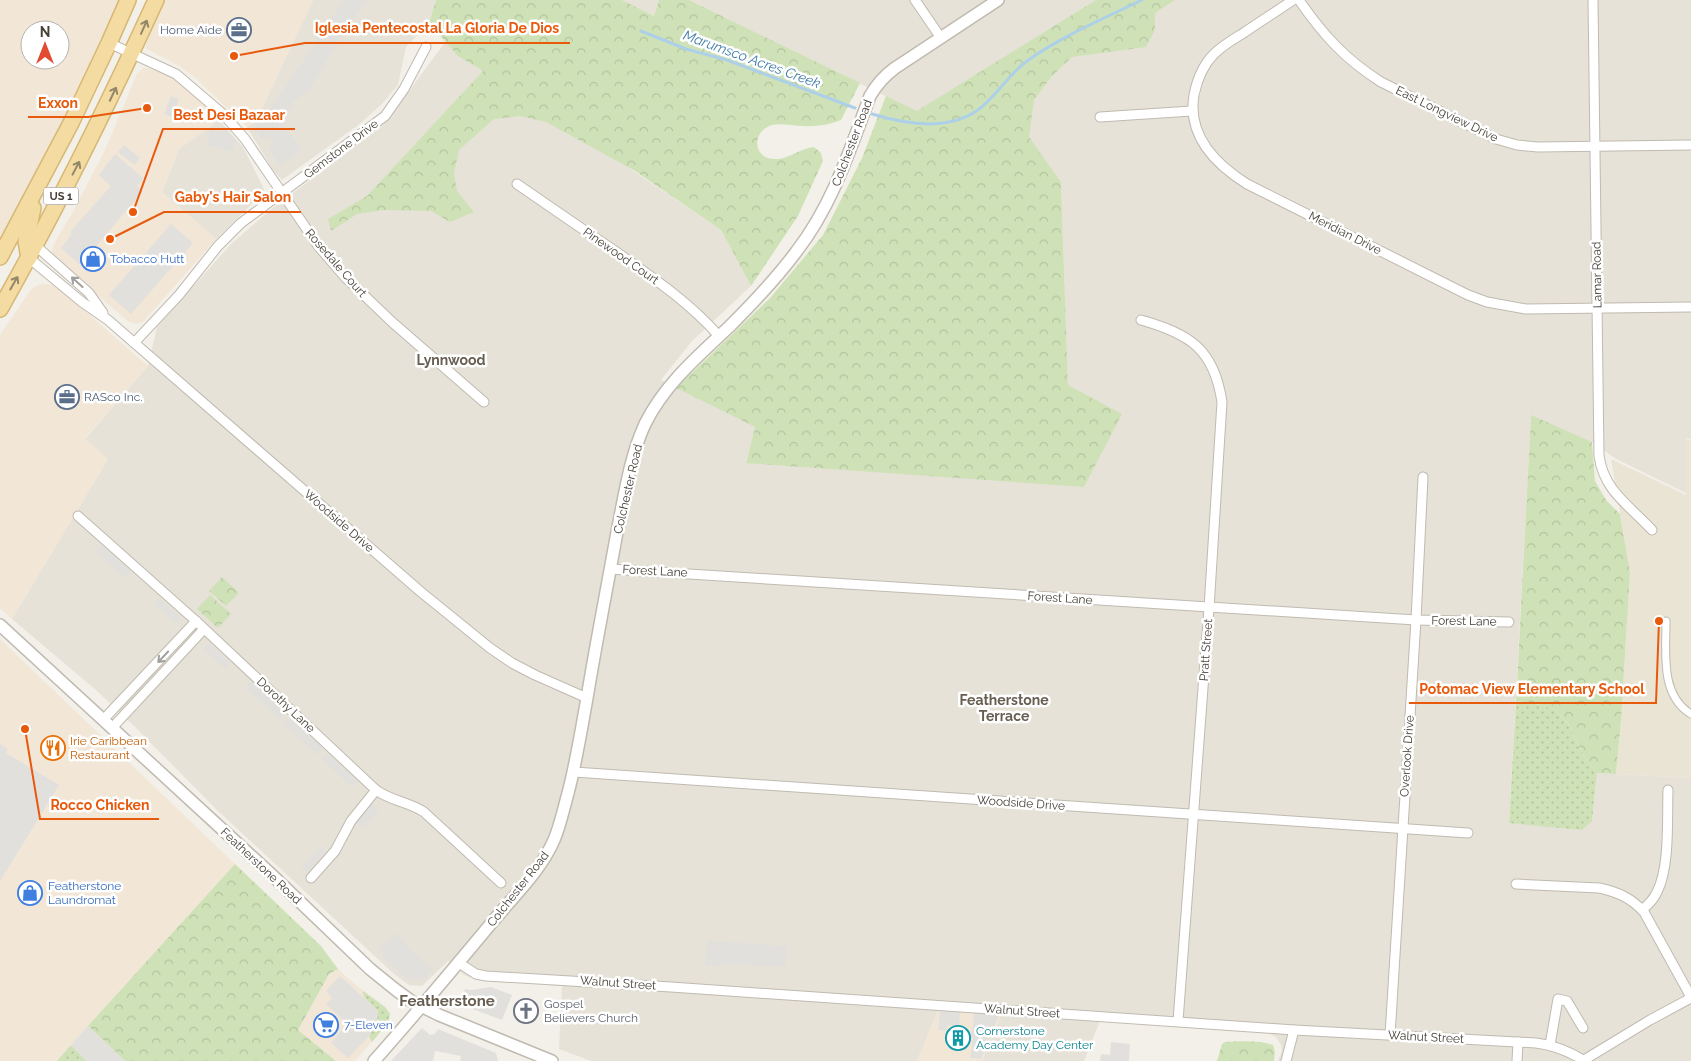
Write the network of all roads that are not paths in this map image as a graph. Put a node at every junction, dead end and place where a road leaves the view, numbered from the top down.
1 (128, 0) edge
2 (156, 0) edge
3 (915, 0) edge
4 (998, 0) edge
5 (1293, 0) edge
6 (1299, 0) edge
7 (1593, 0) edge
8 (941, 38) junction
9 (109, 43) junction
10 (426, 47) dead end
11 (132, 53) junction
12 (1192, 111) junction
13 (1100, 118) dead end
14 (1691, 145) edge
15 (1595, 147) junction
16 (517, 184) dead end
17 (37, 190) junction
18 (281, 194) junction
19 (32, 252) junction
20 (0, 258) edge
21 (1691, 307) edge
22 (1598, 308) junction
23 (0, 309) edge
24 (108, 320) junction
25 (1141, 320) dead end
26 (719, 336) junction
27 (134, 343) junction
28 (484, 402) dead end
29 (1423, 477) dead end
30 (78, 516) dead end
31 (1652, 530) dead end
32 (610, 569) junction
33 (1209, 608) junction
34 (1416, 620) junction
35 (196, 621) junction
36 (1666, 621) dead end
37 (1509, 622) dead end
38 (0, 625) edge
39 (204, 628) junction
40 (587, 698) junction
41 (1691, 714) edge
42 (107, 724) junction
43 (574, 772) junction
44 (376, 790) junction
45 (1668, 790) dead end
46 (1194, 814) junction
47 (1402, 828) junction
48 (1468, 832) dead end
49 (310, 878) dead end
50 (501, 883) dead end
51 (1516, 884) dead end
52 (1642, 910) junction
53 (459, 963) junction
54 (1691, 997) edge
55 (422, 1007) junction
56 (1178, 1021) junction
57 (1583, 1028) dead end
58 (1294, 1030) junction
59 (1390, 1035) junction
60 (1518, 1042) junction
61 (1550, 1045) junction
62 (526, 1056) edge
63 (374, 1061) edge
64 (552, 1061) edge
65 (1286, 1061) edge
66 (1517, 1061) edge
67 (1584, 1061) edge

1 - 9 main road, US 1
11 -> 2 main road, US 1
3 - 8 street
4 - 8 street, Colchester Road
5 - 12 street, Meridian Drive
6 - 15 street, East Longview Drive
7 - 15 street, Lamar Road
8 - 26 street, Colchester Road
9 - 11 street, Rosedale Court
9 - 17 main road, US 1
10 - 18 street, Gemstone Drive
11 - 18 street, Rosedale Court
19 -> 11 main road, US 1
12 - 13 street
12 - 22 street, Meridian Drive
14 - 15 street, East Longview Drive
15 - 22 street, Lamar Road
16 - 26 street, Pinewood Court
17 - 19 main road
17 - 20 main road, US 1
18 - 27 street, Gemstone Drive
18 - 28 street, Rosedale Court
23 -> 19 main road, US 1
19 - 24 street, Woodside Drive
24 -> 19 street, Woodside Drive
21 - 22 street, Meridian Drive
22 - 31 street, Lamar Road
24 - 27 street, Woodside Drive
25 - 33 street, Pratt Street
26 - 32 street, Colchester Road
27 - 40 street, Woodside Drive
29 - 34 street, Overlook Drive
30 - 35 street, Dorothy Lane
32 - 33 street, Forest Lane
32 - 40 street, Colchester Road
33 - 34 street, Forest Lane
33 - 46 street, Pratt Street
34 - 37 street, Forest Lane
34 - 47 street, Overlook Drive
35 - 39 street, Dorothy Lane
35 -> 42 street
36 - 41 street
38 - 42 street, Featherstone Road
39 - 42 street
39 - 44 street, Dorothy Lane
40 - 43 street, Colchester Road
42 - 55 street, Featherstone Road
43 - 46 street, Woodside Drive
43 - 53 street, Colchester Road
44 - 49 street
44 - 50 street, Dorothy Lane
45 - 52 street
46 - 47 street, Woodside Drive
46 - 56 street, Pratt Street
47 - 48 street, Woodside Drive
47 - 59 street, Overlook Drive
51 - 52 street
52 - 54 street
53 - 55 street, Colchester Road
53 - 56 street, Walnut Street
54 - 67 street
55 - 62 street, Featherstone Road
55 - 63 street, Colchester Road
56 - 58 street, Walnut Street
57 - 61 street
58 - 59 street, Walnut Street
58 - 65 street
59 - 60 street, Walnut Street
60 - 61 street, Walnut Street
60 - 66 street
61 - 67 street, Walnut Street
62 - 64 street, Featherstone Road

